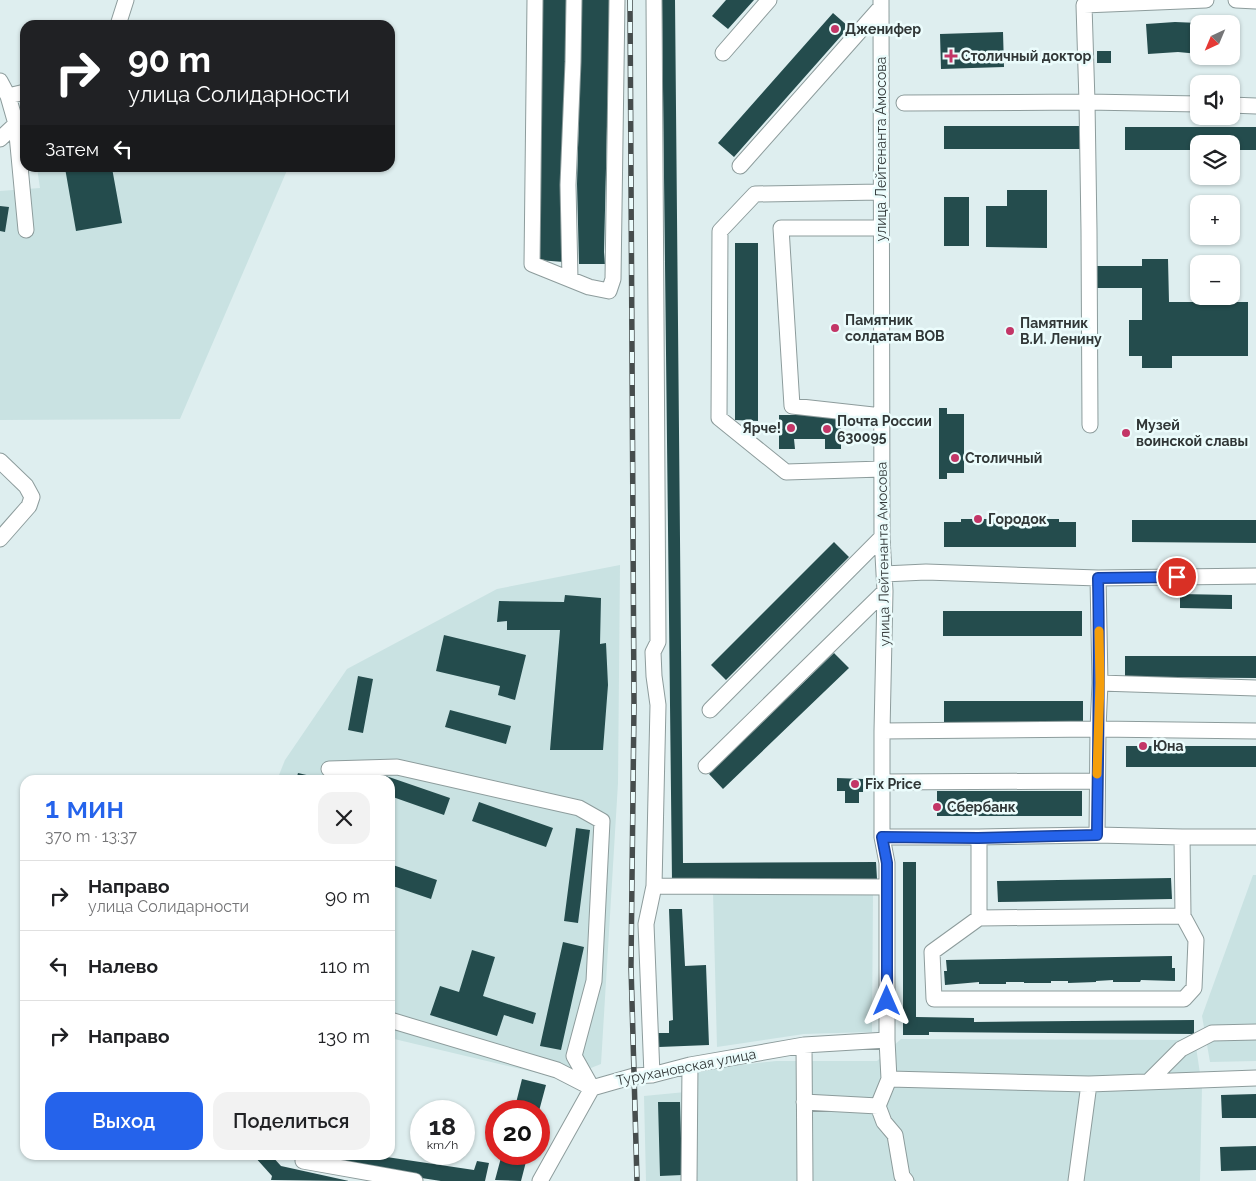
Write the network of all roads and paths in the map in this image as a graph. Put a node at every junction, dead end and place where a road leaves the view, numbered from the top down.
1 (126, 0) edge
2 (534, 0) edge
3 (574, 0) edge
4 (617, 0) edge
5 (654, 0) edge
6 (768, 0) edge
7 (1206, 0) edge
8 (1236, 0) edge
9 (1256, 1) edge
10 (1087, 2) edge
11 (881, 4) edge
12 (120, 20) edge
13 (723, 53) dead end
14 (0, 81) edge
15 (20, 93) edge
16 (8, 96) junction
17 (1087, 102) junction
18 (904, 103) dead end
19 (1190, 104) edge
20 (1240, 105) edge
21 (1256, 106) edge
22 (16, 124) junction
23 (0, 140) edge
24 (20, 166) edge
25 (740, 166) dead end
26 (21, 172) edge
27 (881, 192) junction
28 (881, 228) junction
29 (26, 230) dead end
30 (570, 279) junction
31 (882, 416) junction
32 (1090, 425) dead end
33 (0, 461) edge
34 (882, 469) junction
35 (882, 536) junction
36 (0, 539) edge
37 (884, 574) junction
38 (1256, 576) edge
39 (1098, 578) junction
40 (885, 591) junction
41 (1100, 683) junction
42 (1256, 688) edge
43 (710, 710) dead end
44 (1098, 728) junction
45 (1256, 730) edge
46 (882, 731) junction
47 (706, 766) dead end
48 (329, 768) dead end
49 (1097, 781) junction
50 (882, 782) junction
51 (1097, 835) junction
52 (882, 837) junction
53 (1182, 837) junction
54 (1256, 837) edge
55 (978, 838) junction
56 (654, 886) junction
57 (887, 887) junction
58 (1183, 916) junction
59 (979, 918) junction
60 (395, 1021) edge
61 (1256, 1032) edge
62 (887, 1040) junction
63 (804, 1045) junction
64 (690, 1065) junction
65 (652, 1074) junction
66 (1256, 1078) edge
67 (889, 1079) junction
68 (1148, 1082) junction
69 (1089, 1084) junction
70 (592, 1088) junction
71 (804, 1102) junction
72 (878, 1106) junction
73 (303, 1161) dead end
74 (415, 1181) edge
75 (540, 1181) edge
76 (689, 1181) edge
77 (805, 1181) edge
78 (906, 1181) edge
79 (1076, 1181) edge

1 - 12 street
2 - 30 street
3 - 30 street
4 - 30 street
5 - 56 street
6 - 13 street
7 - 10 street
8 - 9 street
10 - 17 street
11 - 25 street
11 - 27 street, улица Лейтенанта Амосова
14 - 16 street
15 - 16 street
16 - 22 street
17 - 18 street
17 - 19 street
17 - 32 street
20 - 21 street
22 - 23 street
22 - 24 street
26 - 29 street
27 - 28 street, улица Лейтенанта Амосова
27 - 34 street
28 - 31 street, улица Лейтенанта Амосова
28 - 31 street
31 - 34 street, улица Лейтенанта Амосова
33 - 36 street
34 - 35 street, улица Лейтенанта Амосова
35 - 37 street, улица Лейтенанта Амосова
35 - 43 street
37 - 39 street
37 - 40 street, улица Лейтенанта Амосова
38 - 39 street
39 - 41 street
40 - 46 street, улица Лейтенанта Амосова
40 - 47 street
41 - 42 street
41 - 44 street
44 - 45 street
44 - 46 street
44 - 49 street
46 - 50 street, улица Лейтенанта Амосова
48 - 70 street
49 - 50 street
49 - 51 street
50 - 52 street, улица Лейтенанта Амосова
51 - 53 street
51 - 55 street
52 - 55 street
52 - 57 street, улица Лейтенанта Амосова
53 - 54 street
53 - 58 street
55 - 59 street
56 - 57 street
56 - 65 street
57 - 62 street, улица Лейтенанта Амосова
58 - 59 street
58 - 59 street
60 - 70 street
61 - 68 street
62 - 63 street, Турухановская улица
62 - 67 street, улица Лейтенанта Амосова
63 - 64 street, Турухановская улица
63 - 71 street
64 - 65 street, Турухановская улица
64 - 76 street
65 - 70 street, Турухановская улица
66 - 68 street
67 - 69 street
67 - 72 street
68 - 69 street
69 - 79 street
70 - 75 street
71 - 72 street
71 - 77 street
72 - 78 street
73 - 74 street

